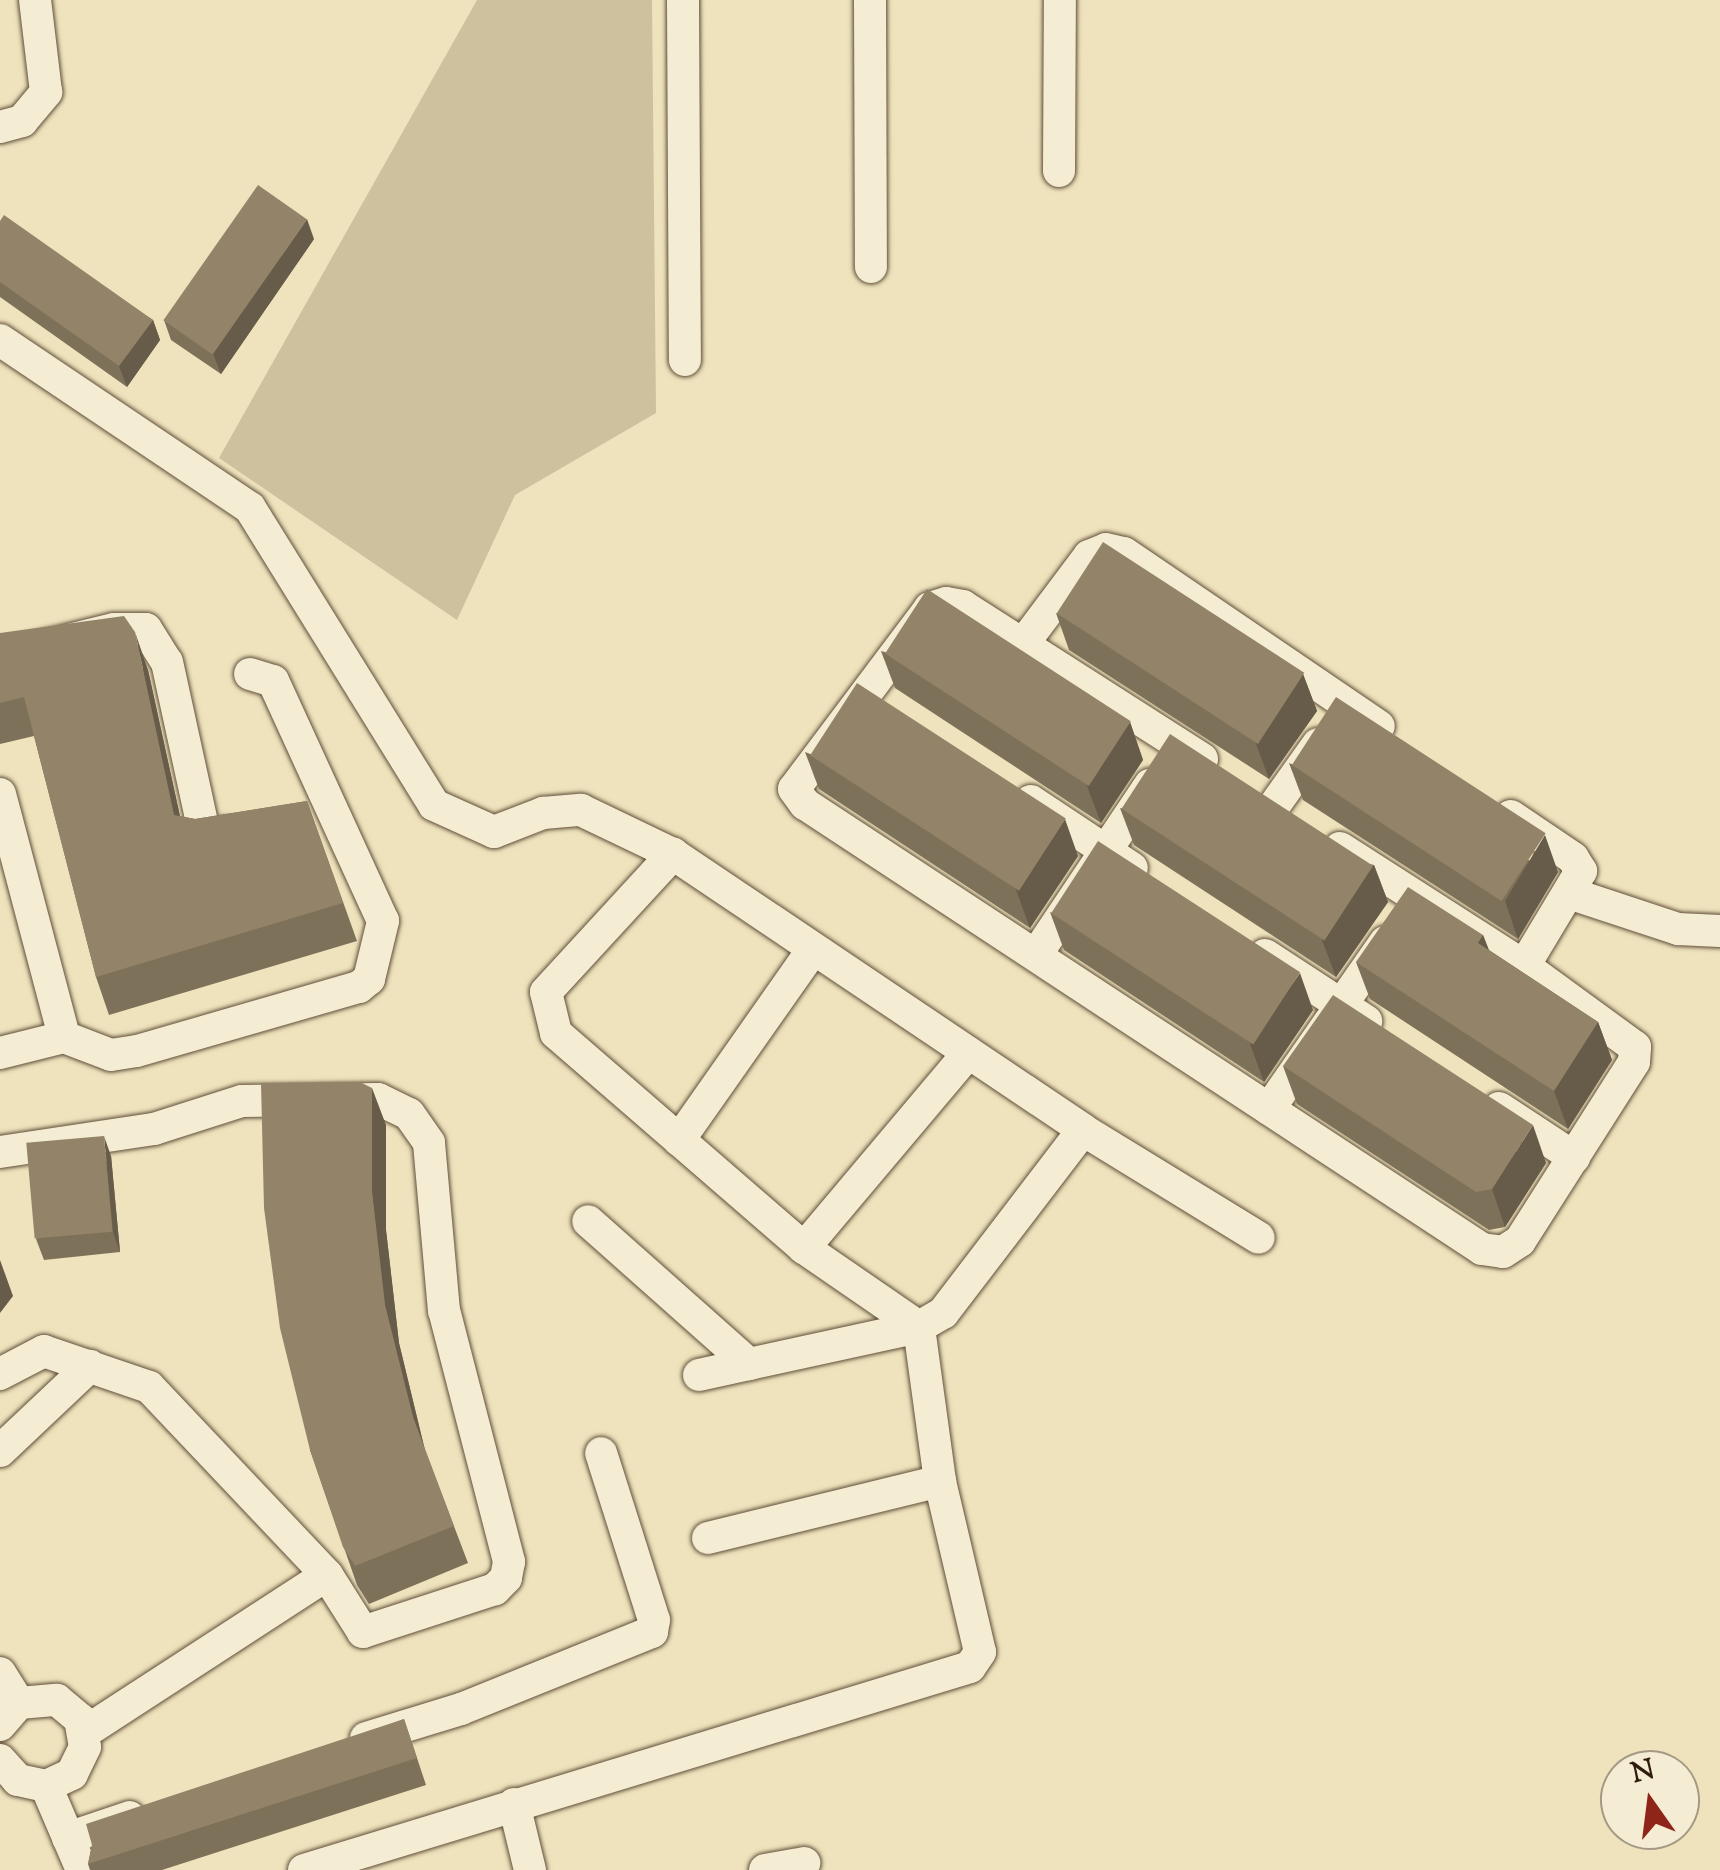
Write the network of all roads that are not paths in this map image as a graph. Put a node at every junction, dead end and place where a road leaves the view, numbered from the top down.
1 (34, 0) edge
2 (683, 0) edge
3 (870, 0) edge
4 (1060, 0) edge
5 (0, 127) edge
6 (1059, 172) dead end
7 (871, 267) dead end
8 (0, 340) edge
9 (685, 360) dead end
10 (1023, 644) junction
11 (0, 658) edge
12 (250, 674) dead end
13 (864, 692) junction
14 (1347, 704) junction
15 (896, 713) edge
16 (1178, 744) junction
17 (1412, 748) edge
18 (1008, 786) edge
19 (1476, 792) edge
20 (0, 794) edge
21 (1274, 806) junction
22 (334, 813) junction
23 (297, 820) edge
24 (260, 826) edge
25 (1105, 850) junction
26 (673, 854) junction
27 (1168, 891) edge
28 (1572, 894) junction
29 (1416, 897) junction
30 (1231, 932) edge
31 (1720, 932) edge
32 (814, 949) junction
33 (1036, 955) junction
34 (1524, 966) junction
35 (1342, 1005) junction
36 (64, 1037) junction
37 (1391, 1037) edge
38 (968, 1053) junction
39 (0, 1054) edge
40 (1474, 1092) edge
41 (1269, 1109) junction
42 (1083, 1130) junction
43 (680, 1140) junction
44 (0, 1152) edge
45 (1574, 1157) junction
46 (588, 1221) dead end
47 (1259, 1238) dead end
48 (804, 1248) junction
49 (918, 1326) junction
50 (749, 1364) junction
51 (90, 1366) junction
52 (0, 1374) edge
53 (699, 1375) dead end
54 (0, 1452) edge
55 (601, 1453) dead end
56 (940, 1481) junction
57 (708, 1538) dead end
58 (327, 1575) junction
59 (0, 1673) edge
60 (9, 1714) edge
61 (85, 1732) junction
62 (326, 1751) edge
63 (0, 1760) edge
64 (46, 1786) junction
65 (514, 1804) junction
66 (160, 1807) edge
67 (68, 1838) junction
68 (804, 1863) dead end
69 (82, 1870) edge
70 (304, 1870) edge
71 (530, 1870) edge
72 (765, 1870) edge

1 - 5 street
2 - 9 street
3 - 7 street
4 - 6 street
8 - 26 street
10 - 13 street
10 - 14 street
10 - 16 street
11 - 24 street
12 - 22 street
13 - 15 street
13 - 33 street
14 - 17 street
14 - 21 street
16 - 21 street
16 - 25 street
18 - 25 street
19 - 28 street
20 - 36 street
21 - 29 street
22 - 23 street
22 - 36 street
25 - 27 street
25 - 33 street
26 - 32 street
26 - 43 street
28 - 31 street
28 - 34 street
29 - 34 street
29 - 35 street
30 - 35 street
32 - 38 street
32 - 43 street
33 - 41 street
34 - 45 street
35 - 37 street
35 - 41 street
36 - 39 street
38 - 42 street
38 - 48 street
40 - 45 street
41 - 45 street
42 - 47 street
42 - 49 street
43 - 48 street
44 - 58 street
46 - 50 street
48 - 49 street
49 - 50 street
49 - 56 street
50 - 53 street
51 - 52 street
51 - 54 street
51 - 58 street
55 - 62 street
56 - 57 street
56 - 65 street
58 - 61 street
59 - 60 street
60 - 61 street
61 - 64 street
63 - 64 street
64 - 67 street
65 - 70 street
65 - 71 street
66 - 67 street
67 - 69 street
68 - 72 street

